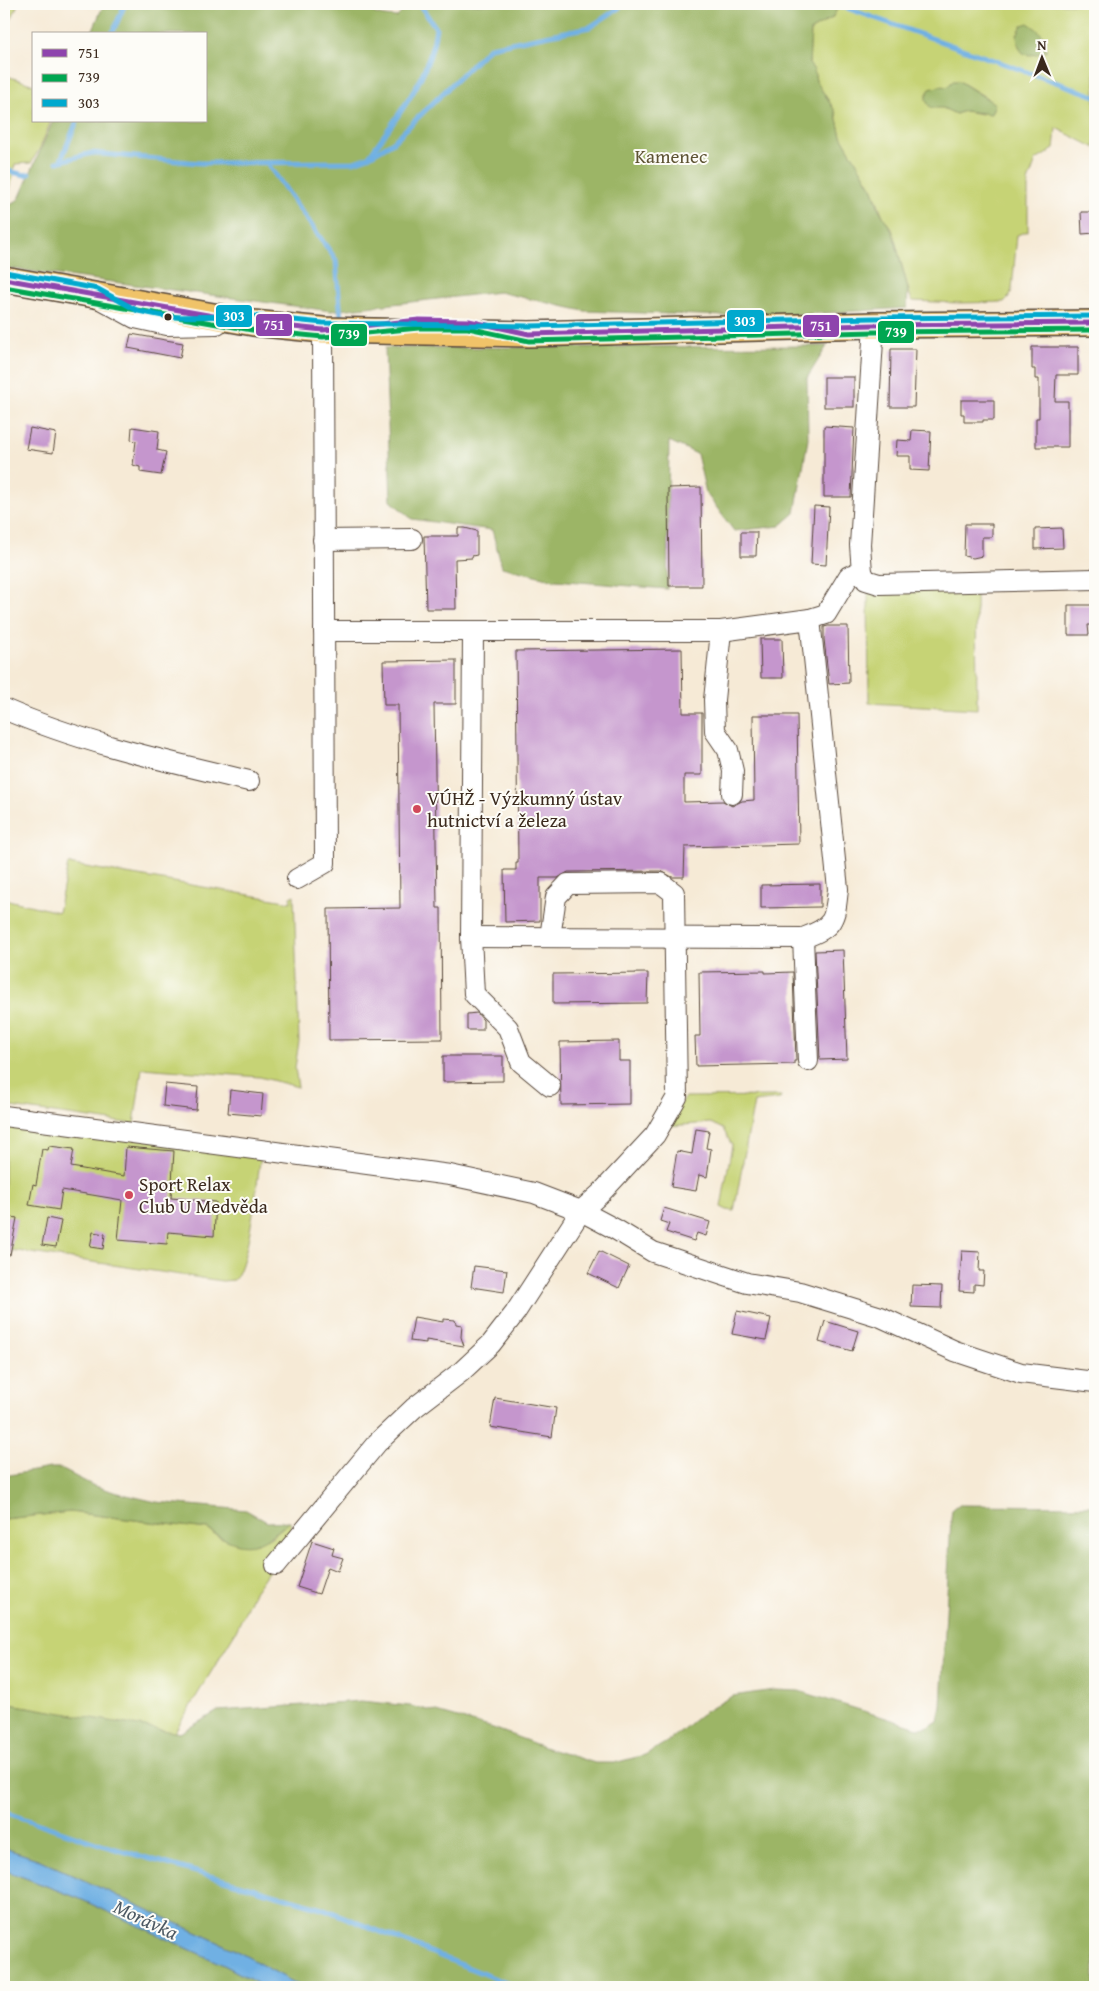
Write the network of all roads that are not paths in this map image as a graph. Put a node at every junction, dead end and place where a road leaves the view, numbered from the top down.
1 (4, 279) edge
2 (1095, 323) edge
3 (874, 325) junction
4 (323, 330) junction
5 (412, 539) dead end
6 (323, 540) junction
7 (862, 572) junction
8 (1095, 579) edge
9 (810, 619) junction
10 (324, 631) junction
11 (473, 631) junction
12 (721, 631) junction
13 (4, 709) edge
14 (249, 782) dead end
15 (732, 794) dead end
16 (297, 879) dead end
17 (471, 937) junction
18 (550, 937) junction
19 (675, 938) junction
20 (803, 938) junction
21 (808, 1061) dead end
22 (550, 1086) dead end
23 (4, 1116) edge
24 (581, 1211) junction
25 (1095, 1382) edge
26 (276, 1565) dead end

1 - 4 main road
2 - 3 main road
3 - 4 main road
3 - 7 street
4 - 6 street
5 - 6 street
6 - 10 street
7 - 8 street
7 - 9 street
9 - 12 street
9 - 20 street
10 - 11 street
10 - 16 street
11 - 12 street
11 - 17 street
12 - 15 street
13 - 14 street
17 - 18 street
17 - 22 street
18 - 19 street
18 - 19 street
19 - 20 street
19 - 24 street
20 - 21 street
23 - 24 street
24 - 25 street
24 - 26 street

